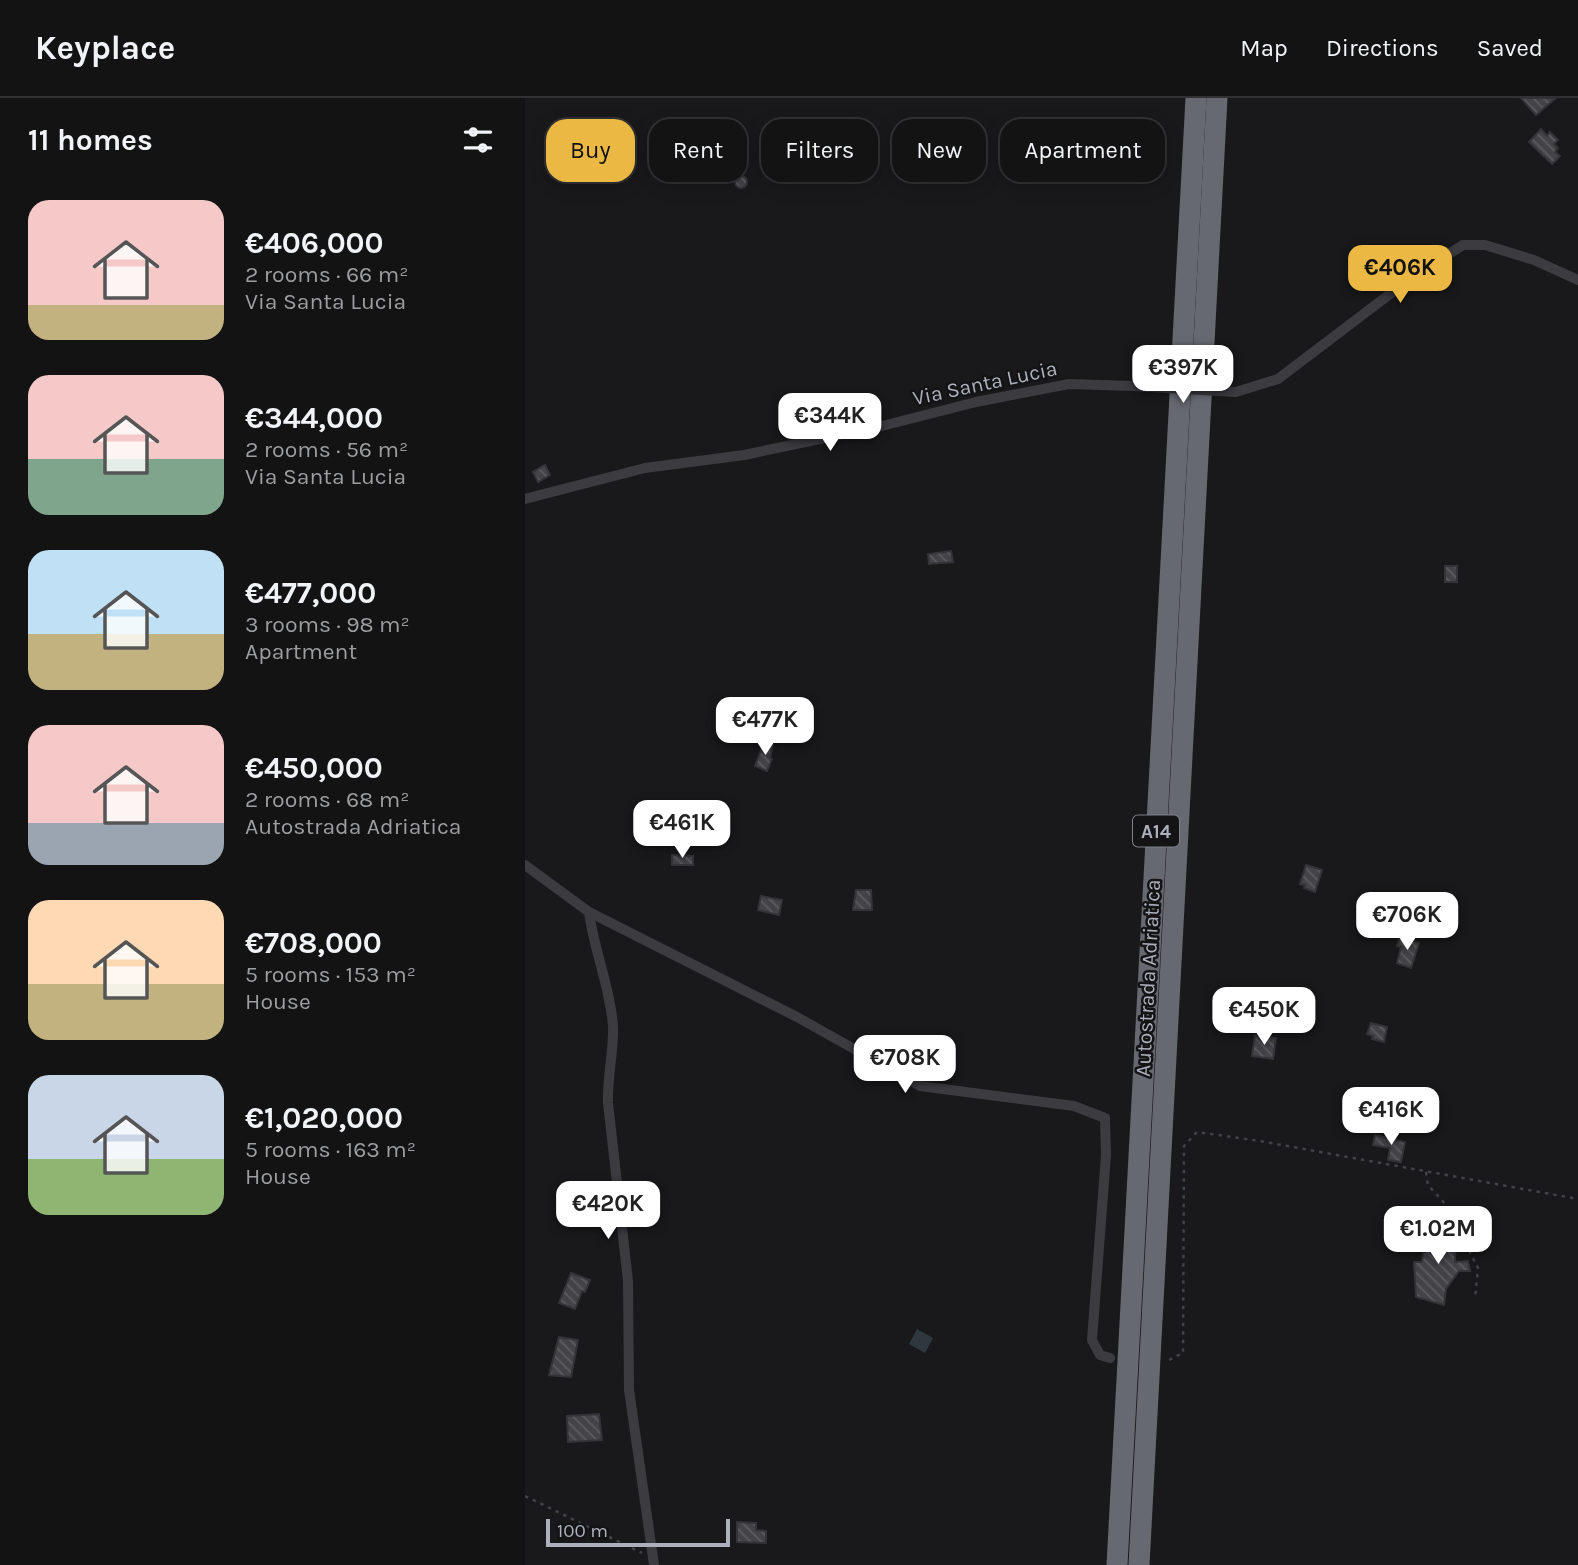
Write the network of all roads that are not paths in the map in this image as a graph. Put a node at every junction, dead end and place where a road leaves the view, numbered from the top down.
1 (1196, 98) edge
2 (1217, 98) edge
3 (1578, 279) edge
4 (525, 499) edge
5 (525, 865) edge
6 (589, 912) junction
7 (1110, 1358) dead end
8 (653, 1561) edge
9 (1117, 1565) edge
10 (1139, 1565) edge

1 - 9 highway, Autostrada Adriatica / A14
2 - 10 highway, Autostrada Adriatica / A14
3 - 4 street, Via Santa Lucia, bridge
5 - 6 street
6 - 7 street
6 - 8 street

